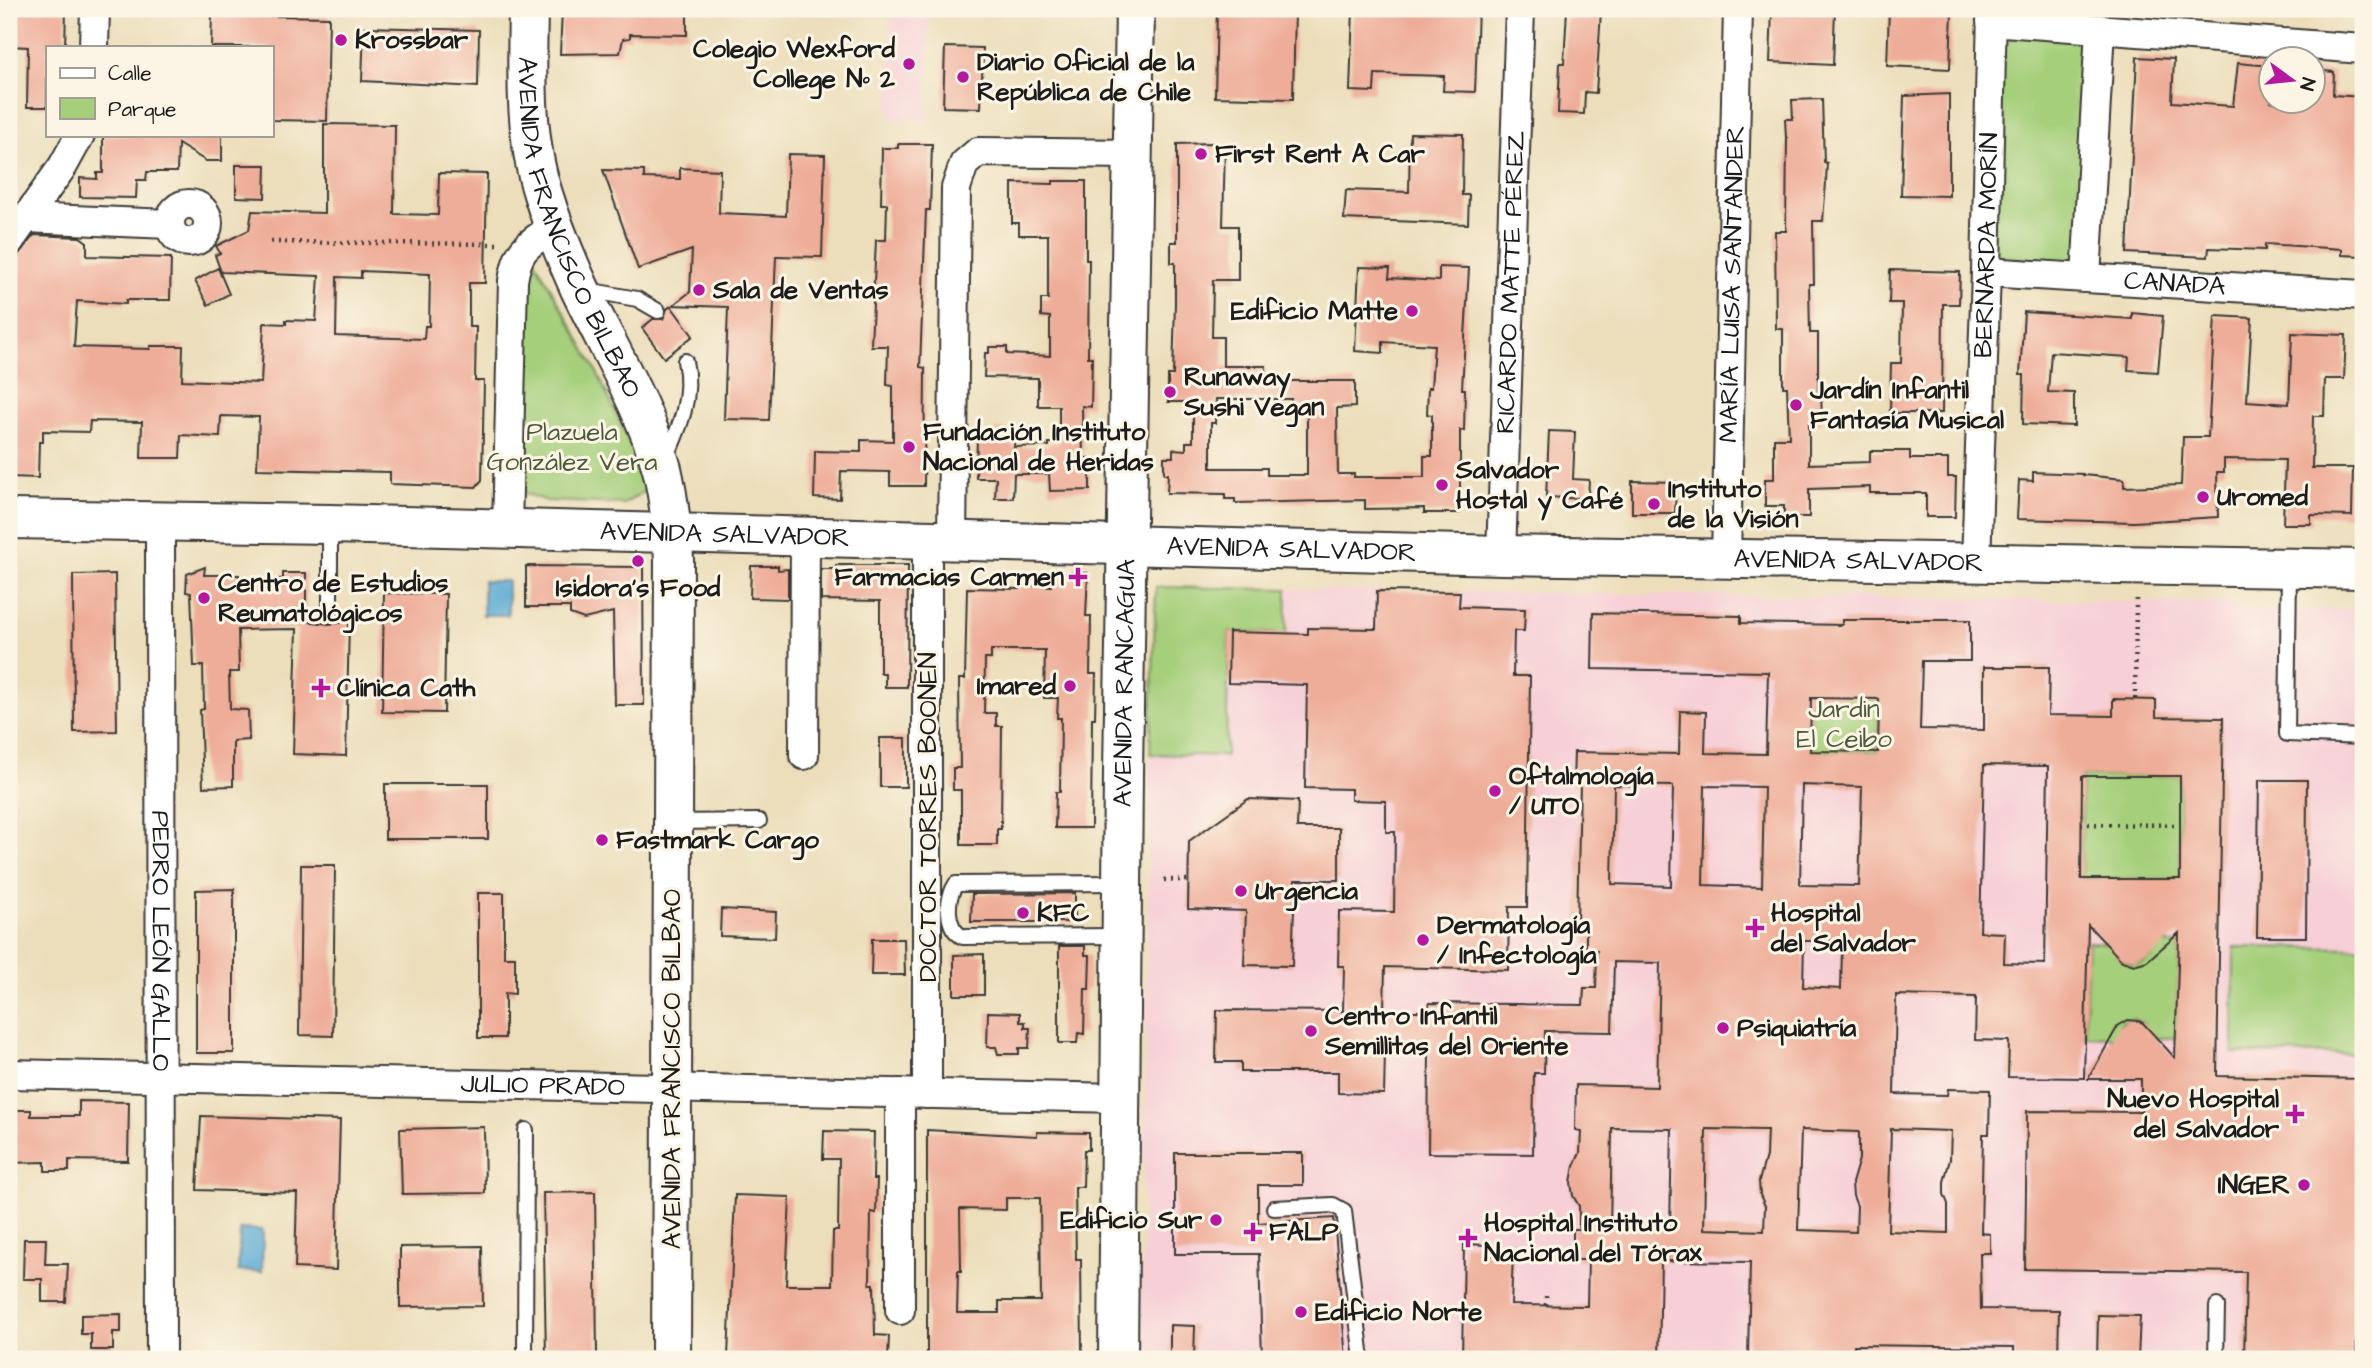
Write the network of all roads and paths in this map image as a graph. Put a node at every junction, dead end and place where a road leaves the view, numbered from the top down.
1 (94, 9) edge
2 (528, 9) edge
3 (1135, 9) edge
4 (1520, 9) edge
5 (1738, 9) edge
6 (1992, 15) edge
7 (2100, 29) junction
8 (94, 46) edge
9 (2363, 49) edge
10 (79, 136) edge
11 (1132, 154) junction
12 (24, 218) junction
13 (170, 224) dead end
14 (554, 227) junction
15 (9, 242) edge
16 (271, 242) dead end
17 (497, 244) dead end
18 (1986, 272) junction
19 (2086, 278) junction
20 (580, 289) junction
21 (2363, 295) edge
22 (658, 311) dead end
23 (685, 361) dead end
24 (662, 469) junction
25 (9, 519) edge
26 (160, 521) junction
27 (331, 524) junction
28 (507, 529) junction
29 (672, 533) junction
30 (805, 537) junction
31 (940, 540) junction
32 (1127, 544) junction
33 (1501, 555) junction
34 (1726, 559) junction
35 (1976, 563) junction
36 (2289, 568) junction
37 (2363, 569) edge
38 (2136, 598) dead end
39 (330, 614) dead end
40 (2135, 699) dead end
41 (2363, 737) edge
42 (804, 755) dead end
43 (759, 821) dead end
44 (673, 822) junction
45 (2081, 824) dead end
46 (2180, 825) dead end
47 (1164, 880) dead end
48 (1189, 880) dead end
49 (1122, 883) junction
50 (1121, 936) junction
51 (9, 1074) edge
52 (162, 1077) junction
53 (672, 1088) junction
54 (914, 1093) junction
55 (1120, 1098) junction
56 (526, 1130) dead end
57 (1274, 1208) dead end
58 (1546, 1294) dead end
59 (1546, 1305) dead end
60 (2217, 1306) dead end
61 (900, 1310) dead end
62 (161, 1359) edge
63 (524, 1359) edge
64 (671, 1359) edge
65 (1118, 1359) edge
66 (1362, 1359) edge
67 (2216, 1359) edge

1 - 8 street
2 - 14 main road, AVENIDA FRANCISCO BILBAO
3 - 11 main road, AVENIDA RANCAGUA
4 - 33 street, RICARDO MATTE PÉREZ
5 - 34 street, MARÍA LUISA SANTANDER
6 - 7 street
6 - 18 street, BERNARDA MORÍN
7 - 9 street
7 - 19 street
10 - 12 street
11 - 31 street, DOCTOR TORRES BOONEN
11 - 32 main road, AVENIDA RANCAGUA
12 - 13 street
12 - 15 street
14 - 20 main road, AVENIDA FRANCISCO BILBAO
14 - 28 street
16 - 17 path
18 - 19 street, CANADÁ
18 - 35 street, BERNARDA MORÍN
19 - 21 street, CANADÁ
20 - 22 lane
20 - 24 main road, AVENIDA FRANCISCO BILBAO
23 - 24 lane
24 - 29 main road, AVENIDA FRANCISCO BILBAO
25 - 26 main road, AVENIDA SALVADOR
26 - 27 main road, AVENIDA SALVADOR
26 - 52 street, PEDRO LEÓN GALLO
27 - 28 main road, AVENIDA SALVADOR
27 - 39 lane
28 - 29 main road, AVENIDA SALVADOR
29 - 30 main road, AVENIDA SALVADOR
29 - 44 main road, AVENIDA FRANCISCO BILBAO
30 - 31 main road, AVENIDA SALVADOR
30 - 42 street
31 - 32 main road, AVENIDA SALVADOR
31 - 54 street, DOCTOR TORRES BOONEN
32 - 33 main road, AVENIDA SALVADOR
32 - 49 main road, AVENIDA RANCAGUA
33 - 34 main road, AVENIDA SALVADOR
34 - 35 main road, AVENIDA SALVADOR
35 - 36 main road, AVENIDA SALVADOR
36 - 37 main road, AVENIDA SALVADOR
36 - 41 lane
38 - 40 path
43 - 44 lane
44 - 53 main road, AVENIDA FRANCISCO BILBAO
45 - 46 path
47 - 48 path
49 - 50 main road, AVENIDA RANCAGUA
49 - 50 lane
50 - 55 main road, AVENIDA RANCAGUA
51 - 52 street, JULIO PRADO
52 - 53 street, JULIO PRADO
52 - 62 street, PEDRO LEÓN GALLO
53 - 54 street, JULIO PRADO
53 - 64 main road, AVENIDA FRANCISCO BILBAO
54 - 55 street, JULIO PRADO
54 - 61 street, DOCTOR TORRES BOONEN
55 - 65 main road, AVENIDA RANCAGUA
56 - 63 lane
57 - 66 lane
58 - 59 path
60 - 67 lane

